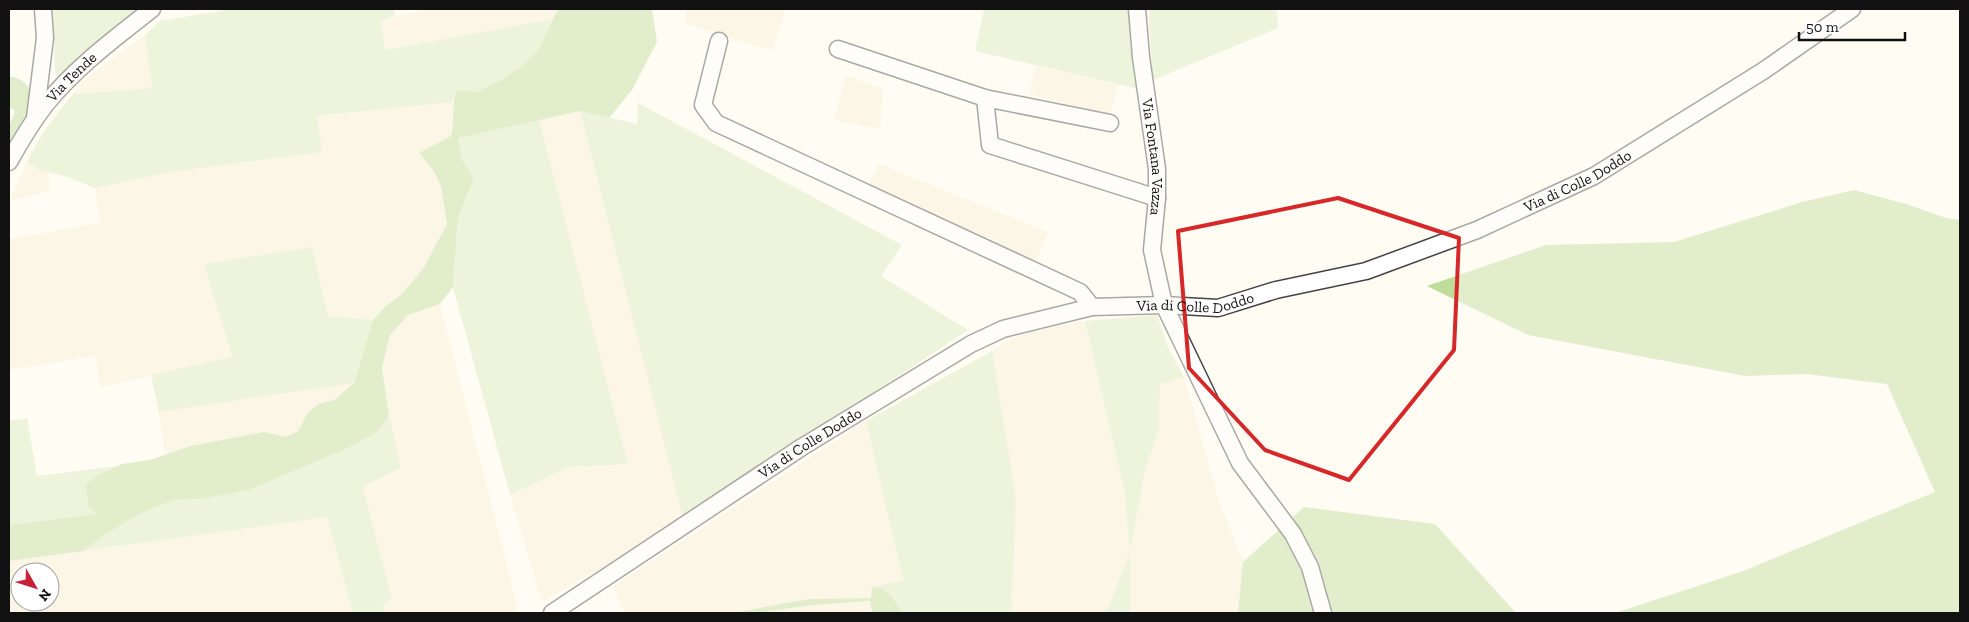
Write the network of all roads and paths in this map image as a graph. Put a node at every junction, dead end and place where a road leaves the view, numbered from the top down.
1 (43, 9) edge
2 (152, 9) edge
3 (1137, 9) edge
4 (1852, 9) edge
5 (719, 41) dead end
6 (838, 49) dead end
7 (985, 98) junction
8 (34, 120) junction
9 (1110, 123) dead end
10 (9, 162) edge
11 (1157, 198) junction
12 (1164, 305) junction
13 (1092, 307) junction
14 (552, 613) edge
15 (1323, 613) edge

1 - 8 street
2 - 8 street, Via Tende
3 - 11 street, Via Fontana Vazza
4 - 12 street, Via di Colle Doddo
5 - 13 street
6 - 7 street
7 - 9 street
7 - 11 street
8 - 10 street, Via Tende
11 - 12 street, Via Fontana Vazza
12 - 13 street, Via di Colle Doddo
12 - 15 street, Via Fontana Vazza
13 - 14 street, Via di Colle Doddo

